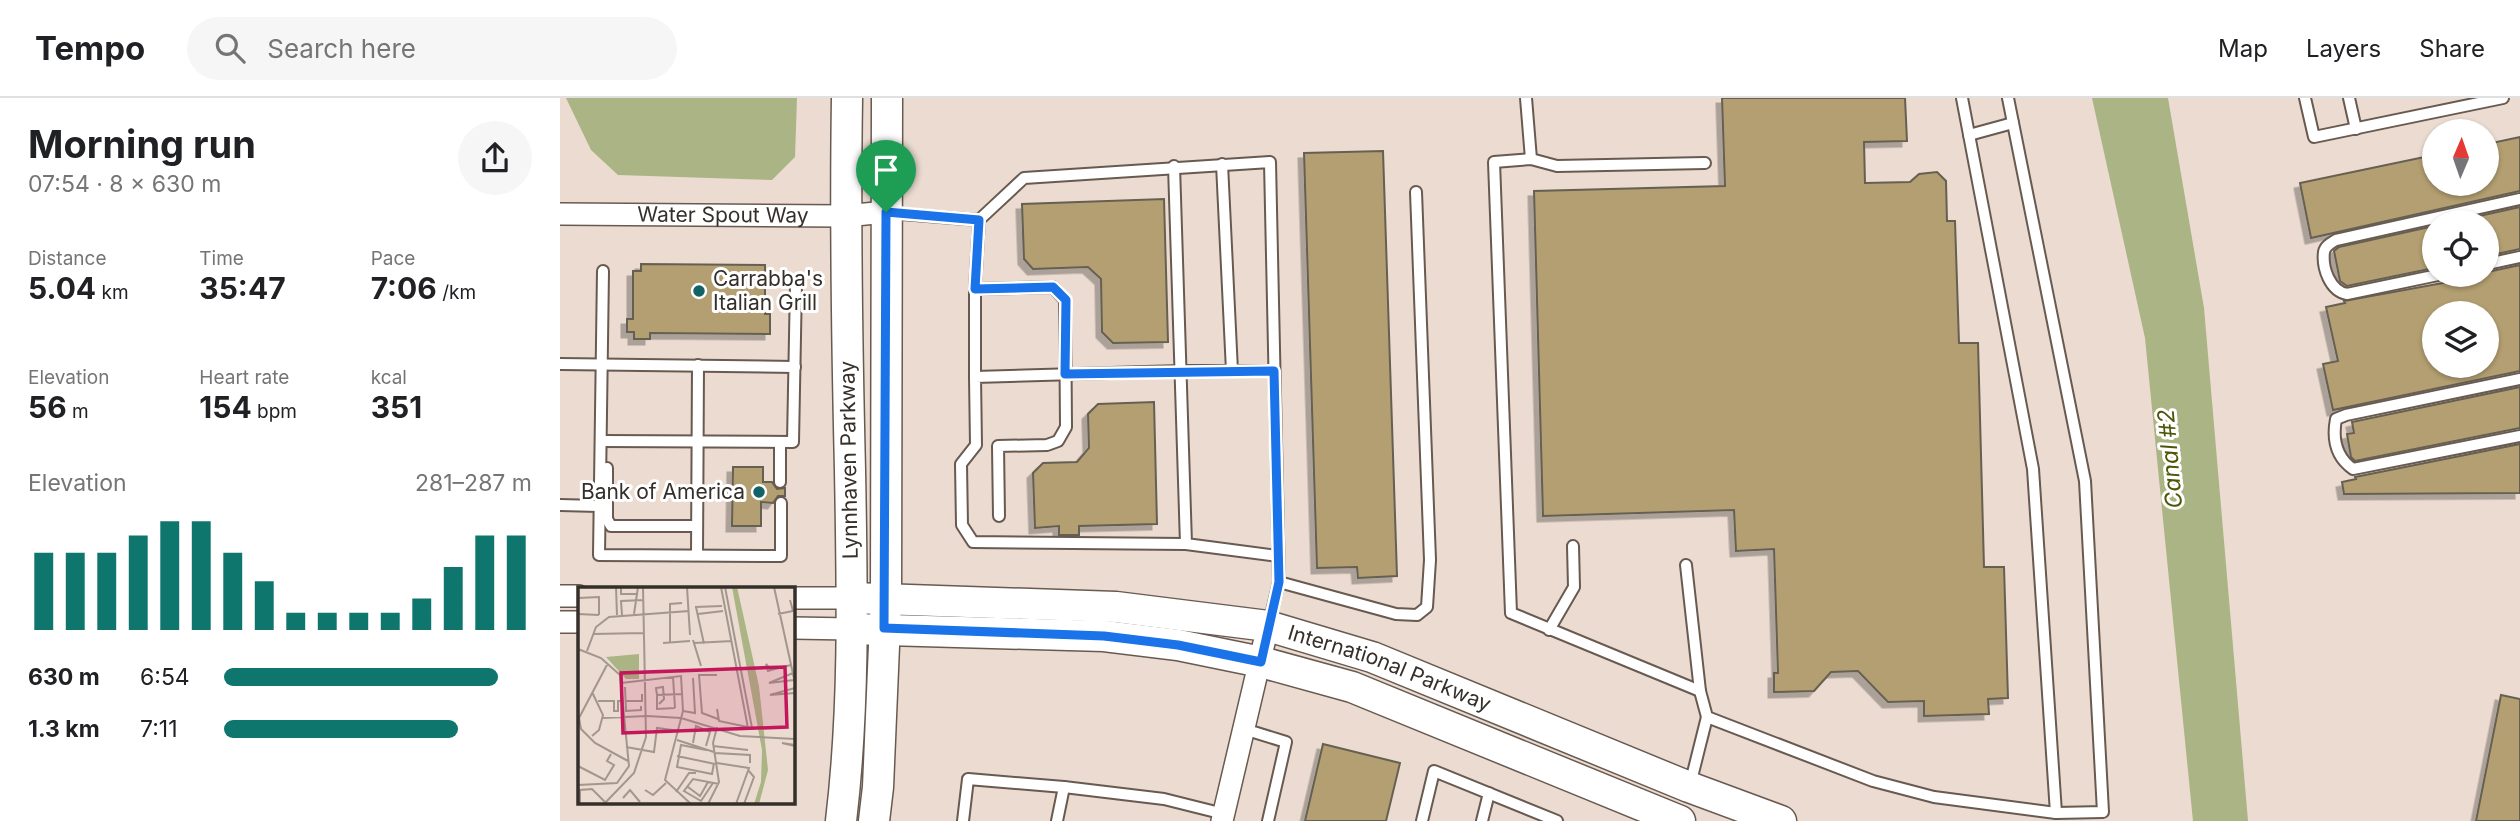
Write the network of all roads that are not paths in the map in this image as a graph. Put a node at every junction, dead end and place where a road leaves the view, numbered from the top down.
1 (847, 98) edge
2 (887, 98) edge
3 (1526, 98) edge
4 (1962, 98) edge
5 (2008, 98) edge
6 (2305, 98) edge
7 (2349, 98) edge
8 (2503, 98) edge
9 (2013, 123) junction
10 (2356, 128) junction
11 (1969, 135) junction
12 (1531, 159) junction
13 (1705, 163) dead end
14 (1222, 164) junction
15 (1174, 166) junction
16 (1416, 192) dead end
17 (2520, 199) edge
18 (2471, 210) edge
19 (886, 212) junction
20 (560, 214) edge
21 (845, 216) junction
22 (979, 220) junction
23 (2422, 221) edge
24 (2520, 257) edge
25 (2499, 261) edge
26 (603, 271) dead end
27 (2422, 278) edge
28 (796, 283) dead end
29 (975, 289) junction
30 (560, 364) edge
31 (602, 364) junction
32 (698, 365) junction
33 (795, 367) junction
34 (1180, 371) junction
35 (1232, 371) junction
36 (1274, 371) junction
37 (1065, 374) junction
38 (975, 377) junction
39 (2520, 379) edge
40 (2520, 436) edge
41 (601, 440) junction
42 (698, 441) junction
43 (780, 442) junction
44 (976, 445) junction
45 (998, 446) junction
46 (601, 453) junction
47 (780, 482) dead end
48 (781, 503) dead end
49 (560, 505) edge
50 (599, 506) junction
51 (999, 516) dead end
52 (697, 526) junction
53 (1186, 544) junction
54 (1573, 545) dead end
55 (696, 555) junction
56 (1278, 556) junction
57 (1686, 565) dead end
58 (1279, 582) junction
59 (560, 596) edge
60 (578, 596) edge
61 (794, 598) edge
62 (852, 598) junction
63 (886, 599) junction
64 (560, 622) edge
65 (578, 622) edge
66 (1268, 626) junction
67 (794, 628) edge
68 (884, 628) junction
69 (850, 629) junction
70 (1549, 630) junction
71 (1261, 662) junction
72 (1700, 691) junction
73 (1707, 717) junction
74 (1244, 729) junction
75 (1689, 786) junction
76 (1064, 787) junction
77 (1489, 793) junction
78 (2056, 813) junction
79 (1223, 817) edge
80 (841, 821) edge
81 (874, 821) edge
82 (963, 821) edge
83 (1057, 821) edge
84 (1268, 821) edge
85 (1422, 821) edge
86 (1482, 821) edge
87 (1558, 821) edge
88 (1680, 821) edge
89 (1781, 821) edge

1 - 21 main road, Lynnhaven Parkway
2 - 19 main road, Lynnhaven Parkway
3 - 12 lane
4 - 11 lane
5 - 9 lane
6 - 10 lane
7 - 10 lane
8 - 10 lane
9 - 11 lane
9 - 78 lane
11 - 78 lane
12 - 13 lane
12 - 70 lane
14 - 15 lane
14 - 35 lane
14 - 36 lane
15 - 22 lane
15 - 34 lane
16 - 58 lane
17 - 18 lane
19 - 21 street, Water Spout Way
19 - 22 lane
19 - 63 main road, Lynnhaven Parkway
20 - 21 street, Water Spout Way
21 - 62 main road, Lynnhaven Parkway
22 - 29 lane
23 - 27 lane
24 - 25 lane
26 - 31 lane
28 - 33 lane
29 - 37 lane
29 - 38 lane
30 - 31 lane
31 - 32 lane
31 - 41 lane
32 - 33 lane
32 - 42 lane
33 - 43 lane
34 - 35 lane
34 - 37 lane
34 - 53 lane
35 - 36 lane
36 - 56 lane
37 - 38 lane
37 - 45 lane
38 - 44 lane
39 - 40 lane
41 - 42 lane
41 - 46 lane
42 - 43 lane
42 - 52 lane
43 - 47 lane
44 - 45 lane
44 - 53 lane
45 - 51 lane
46 - 50 lane
46 - 52 lane
48 - 55 lane
49 - 50 lane
50 - 55 lane
52 - 55 lane
53 - 56 lane
54 - 70 lane
56 - 58 lane
57 - 72 lane
58 - 66 lane
59 - 60 street
61 - 62 street
62 - 63 main road, International Parkway
62 - 69 main road, Lynnhaven Parkway
63 - 66 main road, International Parkway
63 - 68 main road, Lynnhaven Parkway
64 - 65 street
66 - 71 street
66 - 75 main road, International Parkway
67 - 69 street
68 - 69 main road, International Parkway
68 - 71 main road, International Parkway
68 - 81 main road, Lynnhaven Parkway
69 - 80 main road, Lynnhaven Parkway
70 - 72 lane
71 - 74 street
71 - 88 main road, International Parkway
72 - 73 lane
73 - 75 lane
73 - 78 lane
74 - 79 street
74 - 84 lane
75 - 88 street
75 - 89 main road, International Parkway
76 - 79 lane
76 - 82 lane
76 - 83 lane
77 - 85 lane
77 - 86 lane
77 - 87 lane

